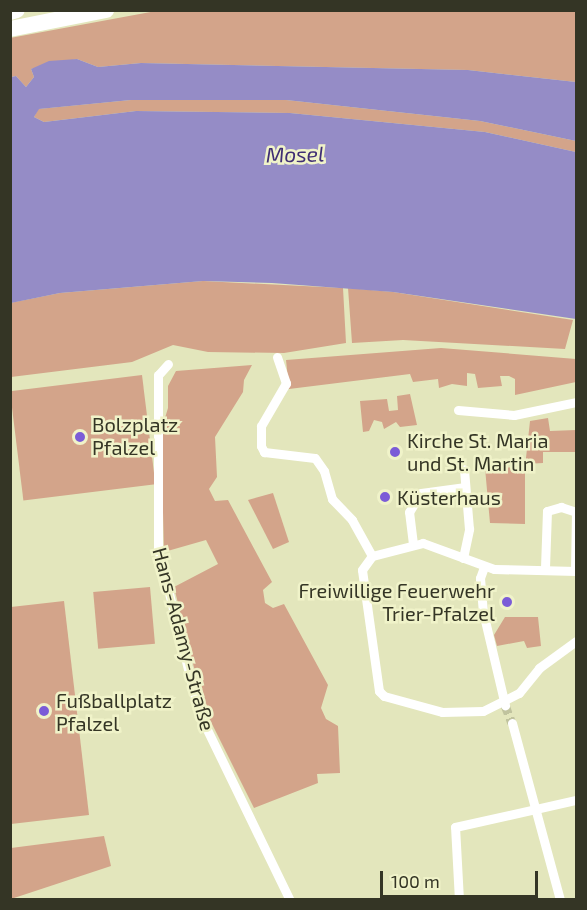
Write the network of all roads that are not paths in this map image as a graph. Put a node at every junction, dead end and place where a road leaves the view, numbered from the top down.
1 (17, 10) edge
2 (106, 10) edge
3 (10, 12) edge
4 (10, 29) edge
5 (277, 357) dead end
6 (168, 364) dead end
7 (576, 402) edge
8 (458, 410) dead end
9 (464, 469) dead end
10 (464, 487) junction
11 (413, 544) junction
12 (372, 556) junction
13 (463, 558) junction
14 (484, 567) junction
15 (545, 568) junction
16 (575, 571) edge
17 (576, 641) edge
18 (505, 703) junction
19 (512, 723) tunnel mouth
20 (576, 800) edge
21 (538, 811) junction
22 (290, 900) edge
23 (459, 900) edge
24 (560, 900) edge

1 - 3 highway
2 - 4 highway
5 - 12 street
6 - 22 street, Hans-Adamy-Straße
7 - 8 street
9 - 10 street
10 - 11 street
10 - 13 street
11 - 12 street
11 - 13 street
12 - 18 street
13 - 14 street
14 - 15 street
14 - 18 street
15 - 16 street
15 - 16 street
17 - 18 street
19 - 21 street
20 - 21 street
21 - 23 street
21 - 24 street

